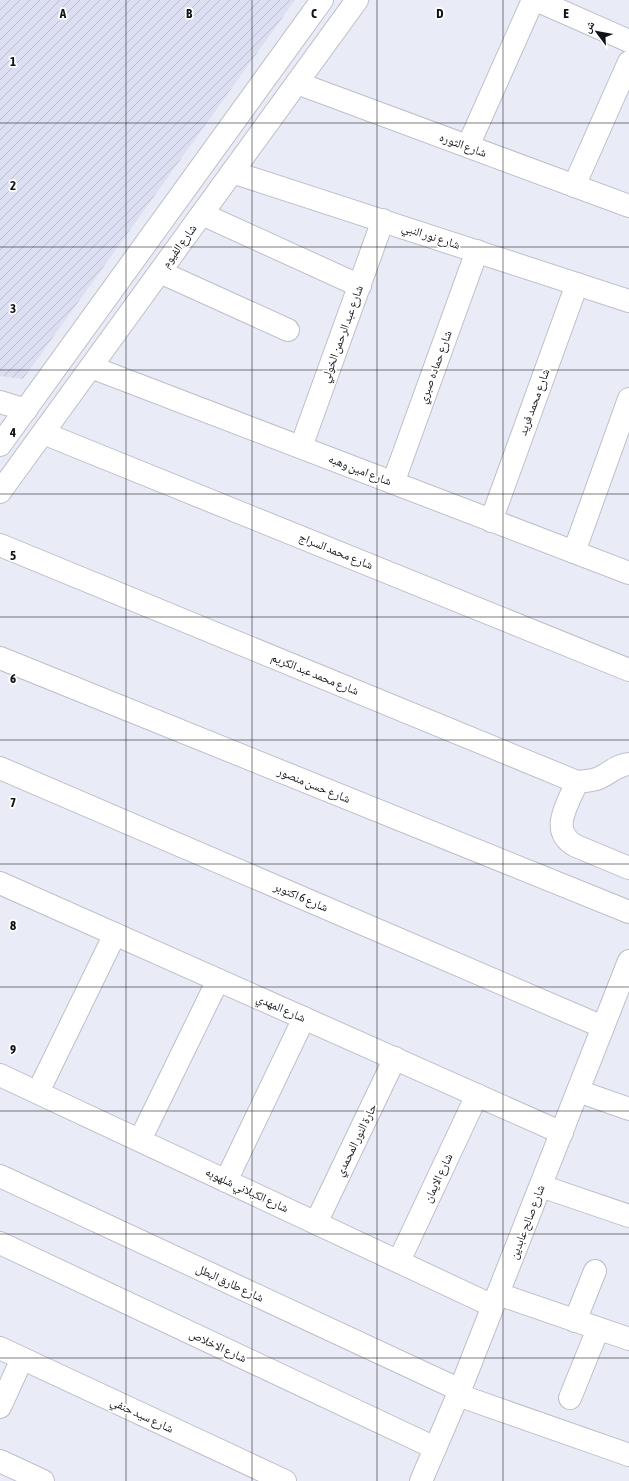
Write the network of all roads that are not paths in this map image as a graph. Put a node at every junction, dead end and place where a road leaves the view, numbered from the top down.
1 (322, 0) edge
2 (357, 0) edge
3 (532, 0) edge
4 (536, 0) edge
5 (629, 41) edge
6 (629, 62) edge
7 (297, 84) junction
8 (468, 146) junction
9 (232, 172) junction
10 (574, 186) junction
11 (629, 206) edge
12 (202, 214) junction
13 (382, 220) junction
14 (477, 251) junction
15 (160, 272) junction
16 (577, 284) junction
17 (360, 286) junction
18 (629, 301) edge
19 (288, 330) dead end
20 (91, 367) junction
21 (629, 399) edge
22 (0, 402) edge
23 (26, 410) junction
24 (43, 433) junction
25 (0, 445) edge
26 (301, 447) junction
27 (393, 483) junction
28 (0, 492) edge
29 (492, 521) junction
30 (0, 545) edge
31 (574, 552) junction
32 (629, 573) edge
33 (0, 658) edge
34 (629, 670) edge
35 (629, 764) edge
36 (0, 768) edge
37 (577, 782) junction
38 (629, 868) edge
39 (0, 883) edge
40 (629, 912) edge
41 (115, 934) junction
42 (629, 961) edge
43 (218, 980) junction
44 (622, 998) edge
45 (304, 1018) junction
46 (603, 1027) junction
47 (395, 1058) junction
48 (0, 1075) edge
49 (578, 1091) junction
50 (38, 1092) junction
51 (477, 1094) junction
52 (629, 1109) edge
53 (562, 1133) junction
54 (140, 1140) junction
55 (0, 1176) edge
56 (226, 1180) junction
57 (541, 1186) junction
58 (629, 1216) edge
59 (316, 1222) junction
60 (0, 1243) edge
61 (398, 1261) junction
62 (595, 1271) dead end
63 (496, 1300) junction
64 (575, 1321) junction
65 (598, 1329) junction
66 (629, 1340) edge
67 (0, 1348) edge
68 (22, 1359) junction
69 (459, 1392) junction
70 (570, 1398) dead end
71 (0, 1407) edge
72 (435, 1448) junction
73 (629, 1455) edge
74 (0, 1461) edge
75 (426, 1479) edge
76 (42, 1481) edge
77 (285, 1481) edge

1 - 23 street
2 - 7 street, شارع الفيوم
3 - 8 street
4 - 5 street
6 - 10 street
7 - 8 street, شارع الثوره
7 - 9 street, شارع الفيوم
8 - 10 street, شارع الثوره
9 - 12 street, شارع الفيوم
9 - 13 street, شارع نور النبي
10 - 11 street, شارع الثوره
12 - 15 street, شارع الفيوم
12 - 17 street
13 - 14 street, شارع نور النبي
13 - 17 street, شارع عبد الرحمن الخولي
14 - 16 street, شارع نور النبي
14 - 27 street, شارع حماده صبري
15 - 19 street
15 - 20 street, شارع الفيوم
16 - 18 street, شارع نور النبي
16 - 29 street, شارع محمد فريد
17 - 26 street, شارع عبد الرحمن الخولي
20 - 24 street, شارع الفيوم
20 - 26 street, شارع امين وهبه
21 - 31 street
22 - 23 street
23 - 25 street
24 - 28 street, شارع الفيوم
24 - 34 street, شارع محمد السراج
26 - 27 street, شارع امين وهبه
27 - 29 street, شارع امين وهبه
29 - 31 street, شارع امين وهبه
30 - 37 street, شارع محمد عبد الكريم
31 - 32 street, شارع امين وهبه
33 - 40 street, شارع حسن منصور
35 - 37 street
36 - 46 street, شارع 6 اكتوبر
37 - 38 street
39 - 41 street, شارع المهدي
41 - 43 street, شارع المهدي
41 - 50 street
42 - 44 street, شارع صالح عابدين
43 - 45 street, شارع المهدي
43 - 54 street
44 - 46 street, شارع صالح عابدين
45 - 47 street, شارع المهدي
45 - 56 street
46 - 49 street, شارع صالح عابدين
47 - 51 street, شارع المهدي
47 - 59 street, حارة النور المحمدي
48 - 50 street, شارع الكيلاني شلهوبه
49 - 52 street
49 - 53 street, شارع صالح عابدين
50 - 54 street, شارع الكيلاني شلهوبه
51 - 53 street, شارع المهدي
51 - 61 street, شارع الايمان
53 - 57 street, شارع صالح عابدين
54 - 56 street, شارع الكيلاني شلهوبه
55 - 69 street, شارع طارق البطل
56 - 59 street, شارع الكيلاني شلهوبه
57 - 58 street
57 - 63 street, شارع صالح عابدين
59 - 61 street, شارع الكيلاني شلهوبه
60 - 72 street, شارع الاخلاص
61 - 63 street, شارع الكيلاني شلهوبه
62 - 64 street
63 - 64 street, شارع الكيلاني شلهوبه
63 - 69 street, شارع صالح عابدين
64 - 65 street, شارع الكيلاني شلهوبه
65 - 66 street, شارع الكيلاني شلهوبه
65 - 70 street
67 - 68 street, شارع سيد حنفي
68 - 71 street
68 - 77 street, شارع سيد حنفي
69 - 72 street, شارع صالح عابدين
69 - 73 street, شارع طارق البطل
72 - 75 street, شارع صالح عابدين
74 - 76 street

